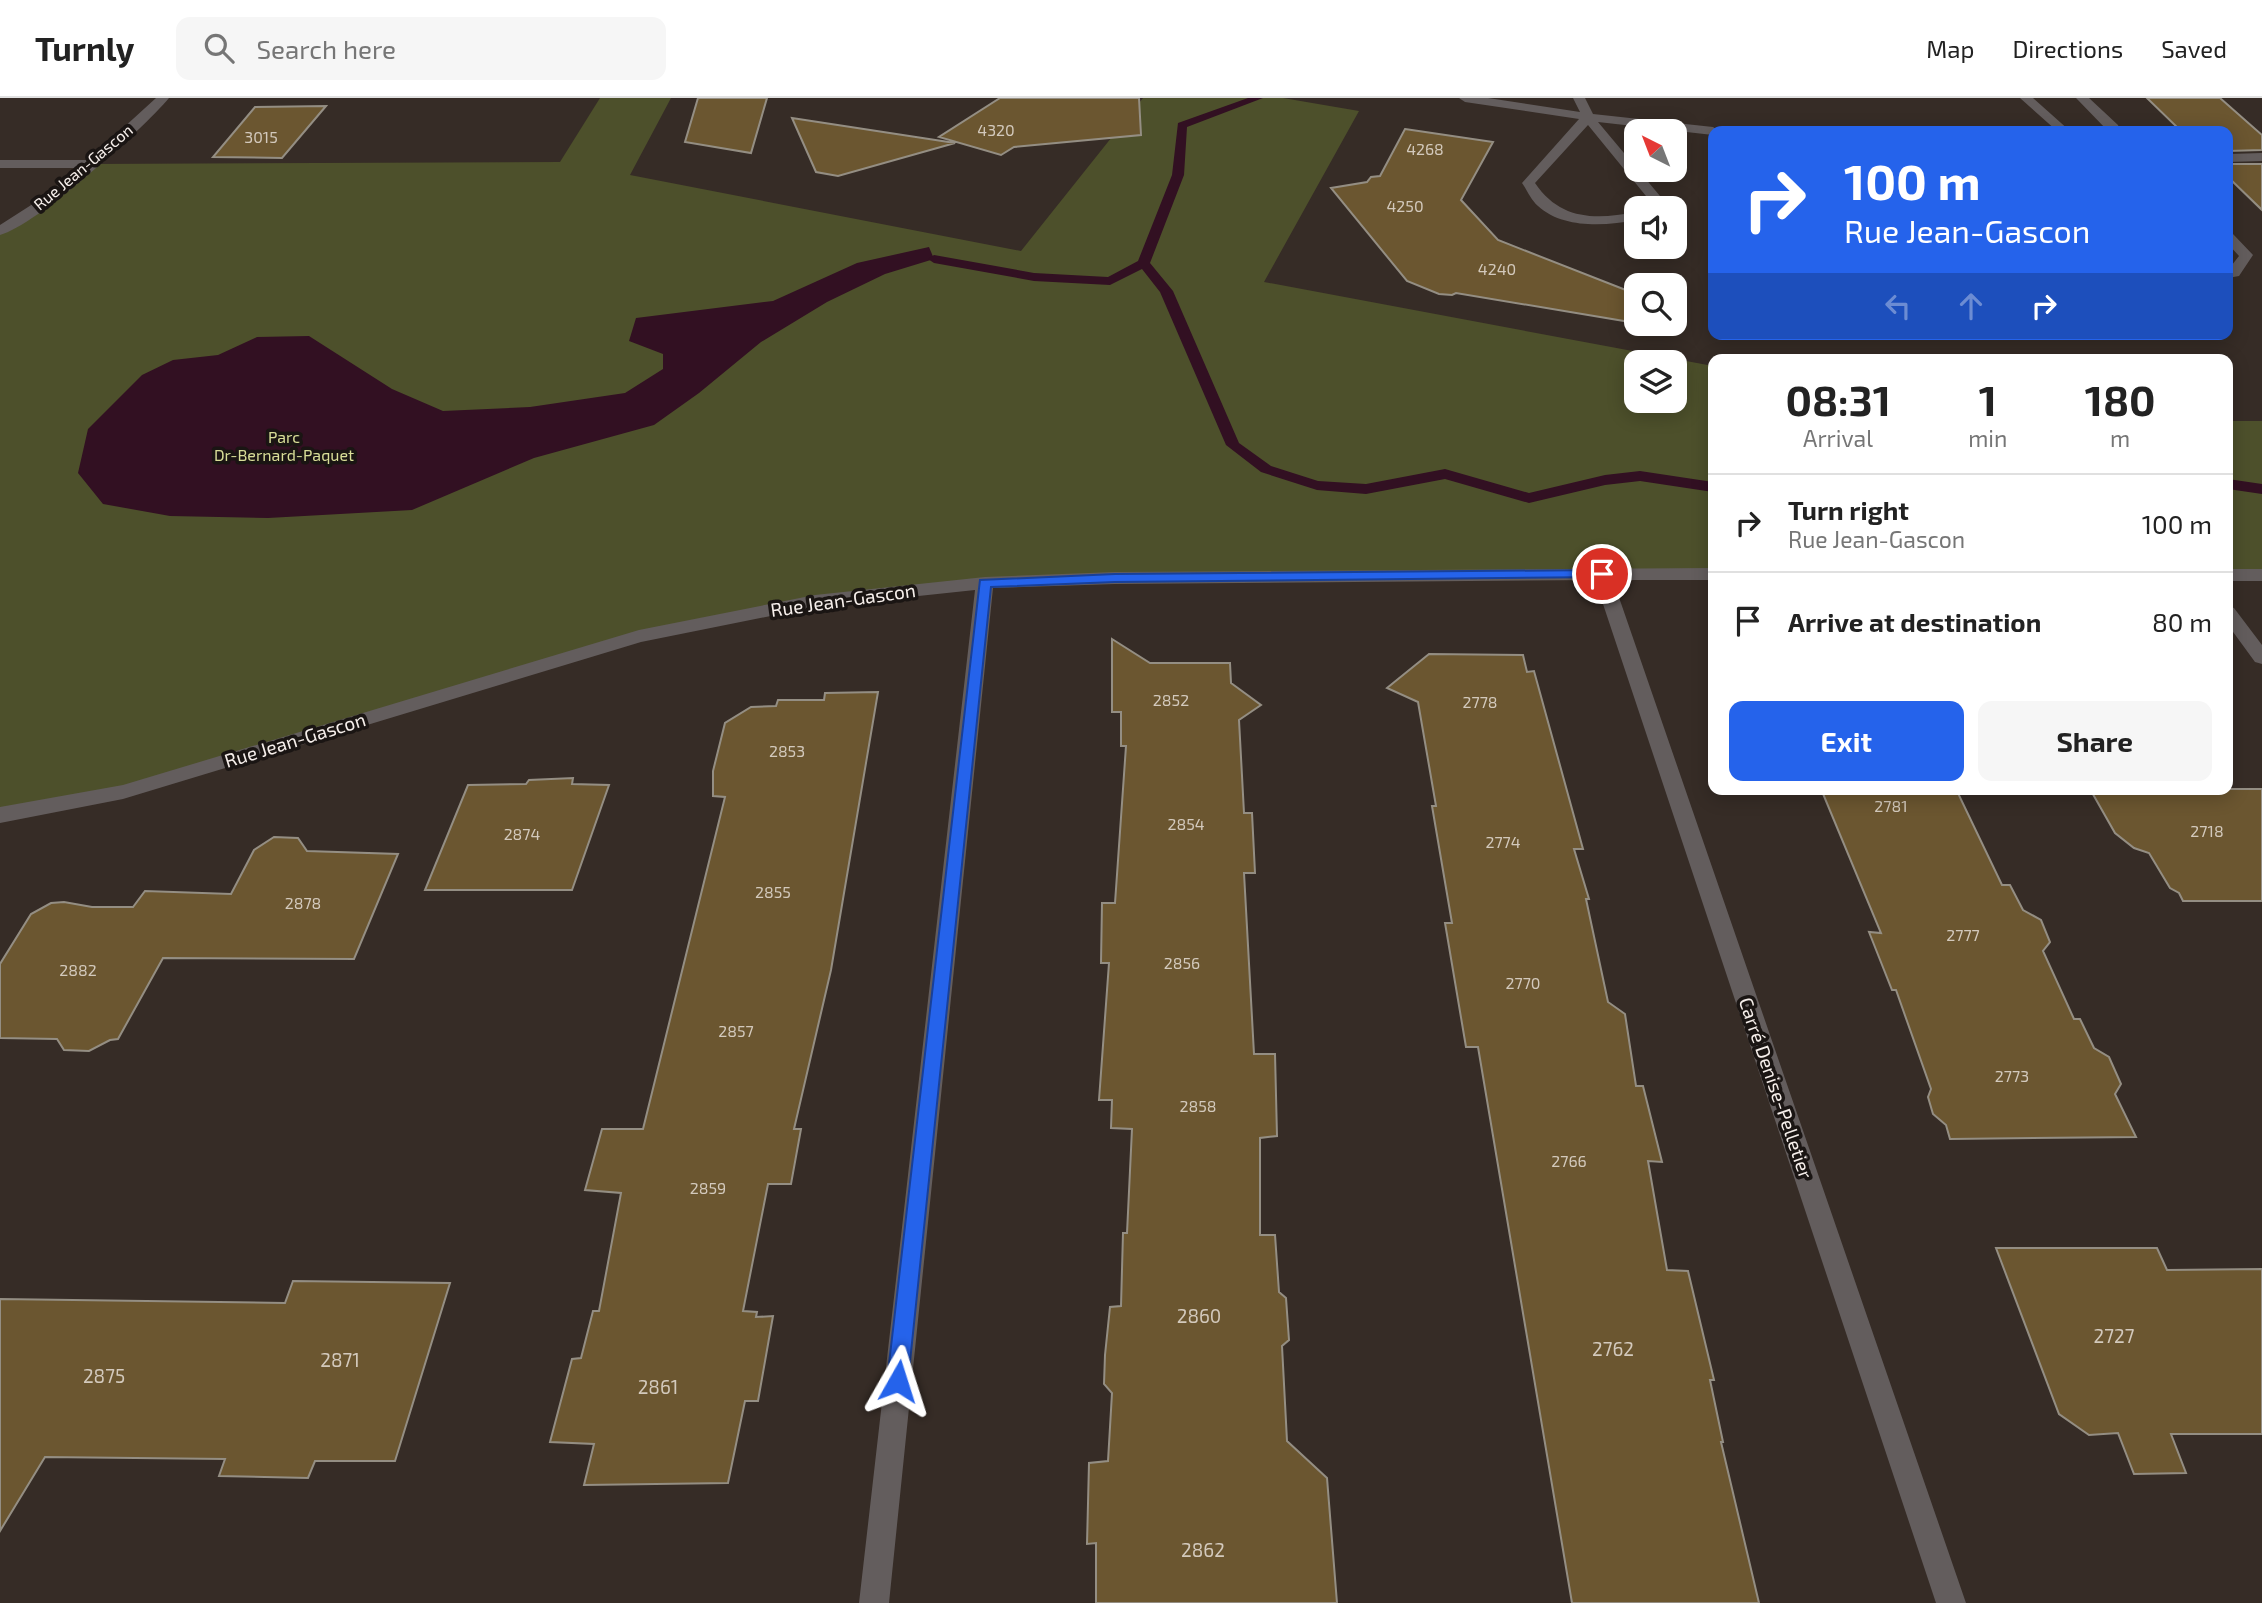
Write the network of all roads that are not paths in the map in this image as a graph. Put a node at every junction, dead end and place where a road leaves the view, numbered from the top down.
1 (163, 98) edge
2 (1465, 98) edge
3 (1579, 98) edge
4 (2026, 98) edge
5 (2081, 98) edge
6 (1588, 117) junction
7 (2058, 126) edge
8 (2112, 126) edge
9 (1708, 130) edge
10 (2233, 158) edge
11 (2262, 158) edge
12 (0, 164) edge
13 (92, 164) junction
14 (1653, 196) edge
15 (1624, 219) edge
16 (0, 231) edge
17 (2233, 242) edge
18 (2233, 273) edge
19 (1602, 574) junction
20 (1708, 574) edge
21 (2233, 575) edge
22 (2262, 575) edge
23 (985, 583) junction
24 (2233, 619) edge
25 (2262, 658) edge
26 (0, 815) edge
27 (874, 1603) edge
28 (1951, 1603) edge

1 - 13 street, Rue Jean-Gascon
2 - 6 street
3 - 6 street
4 - 7 street
5 - 8 street
6 - 9 street
6 - 14 street
6 - 15 street
10 - 11 street
12 - 13 street
13 - 16 street, Rue Jean-Gascon
17 - 18 street
19 - 20 street, Rue Jean-Gascon
19 - 23 street, Rue Jean-Gascon
19 - 28 street, Carré Denise-Pelletier
21 - 22 street
23 - 26 street, Rue Jean-Gascon
23 - 27 street
24 - 25 street

